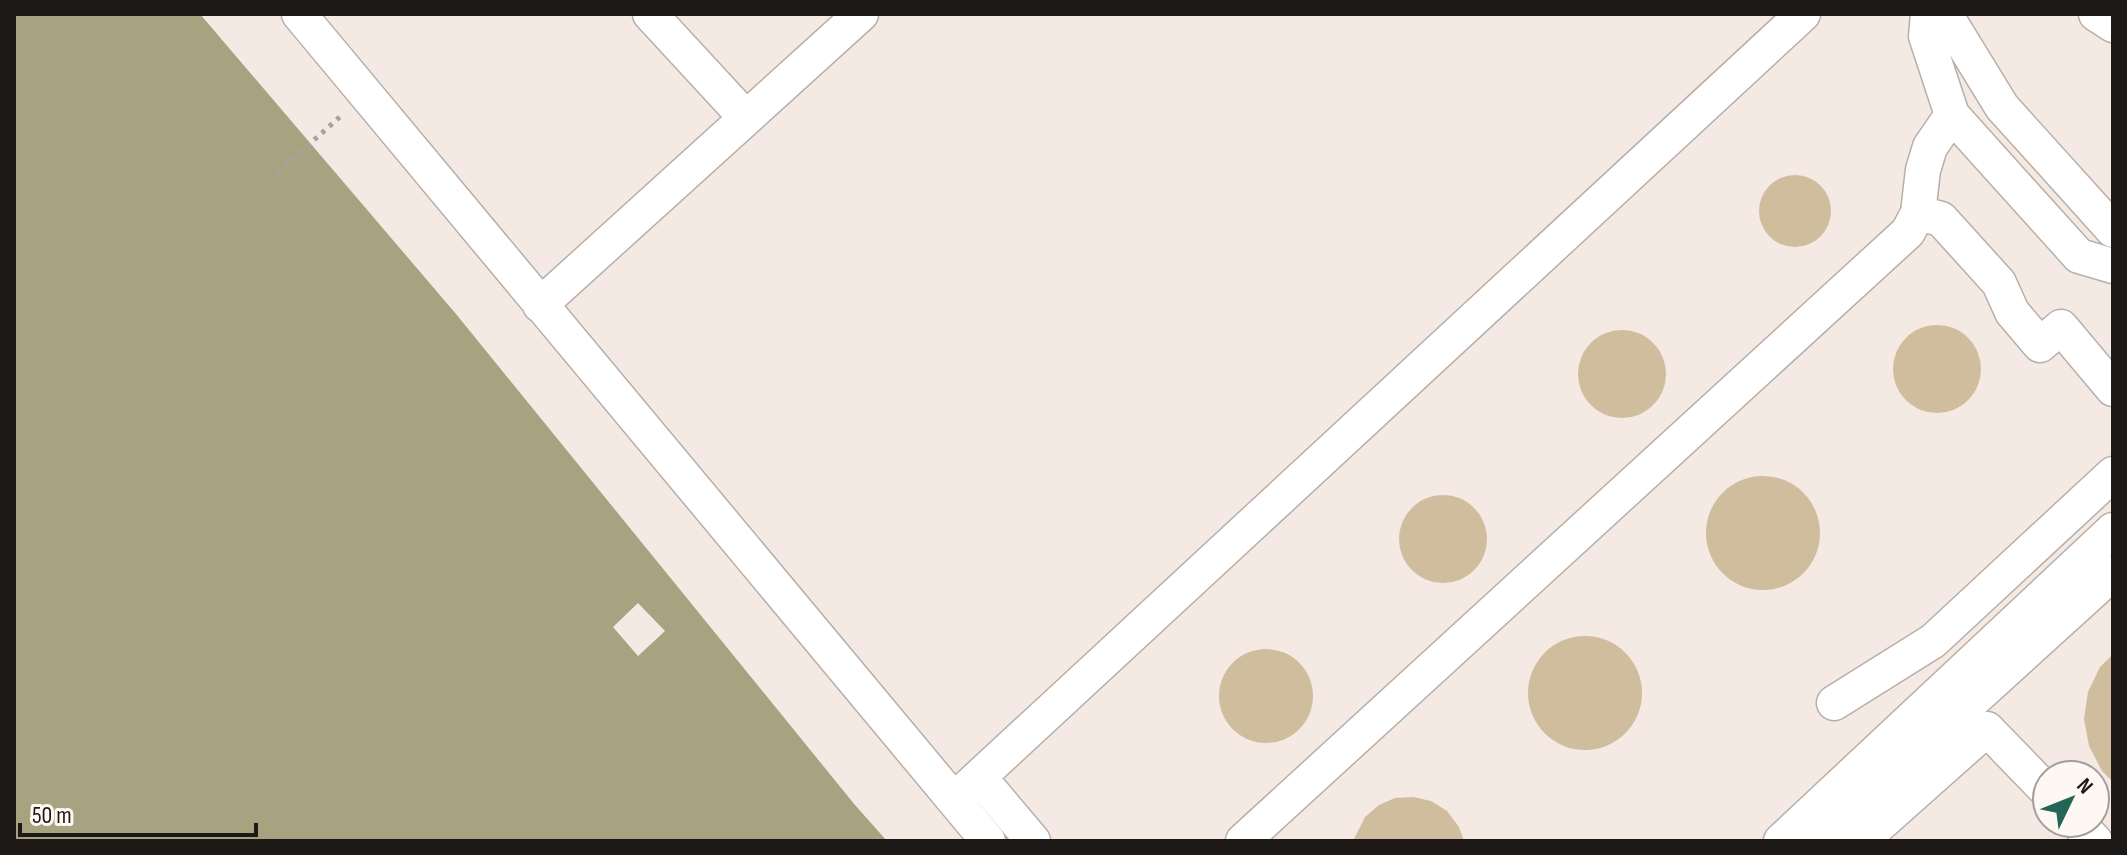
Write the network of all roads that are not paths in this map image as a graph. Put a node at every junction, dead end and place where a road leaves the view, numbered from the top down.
1 (299, 14) edge
2 (650, 14) edge
3 (861, 14) edge
4 (1803, 14) edge
5 (1928, 14) edge
6 (1945, 14) edge
7 (2096, 14) edge
8 (2113, 25) edge
9 (1952, 115) junction
10 (746, 118) junction
11 (1918, 213) junction
12 (2113, 230) edge
13 (2113, 266) edge
14 (540, 305) junction
15 (2113, 389) edge
16 (2113, 474) edge
17 (2113, 530) edge
18 (2113, 573) edge
19 (1834, 703) dead end
20 (2031, 774) edge
21 (979, 777) junction
22 (954, 800) junction
23 (988, 841) edge
24 (1033, 841) edge
25 (1243, 841) edge
26 (1781, 841) edge
27 (1818, 841) edge
28 (1861, 841) edge

1 - 14 lane
2 - 10 lane
3 - 10 lane
4 - 21 lane
5 - 9 lane
6 - 12 lane
7 - 8 lane
9 - 11 lane
9 - 13 lane
10 - 14 lane
11 - 15 lane
11 - 25 lane
14 - 22 lane
16 - 19 lane
17 - 26 lane
18 - 27 lane
20 - 28 lane
21 - 22 lane
21 - 24 lane
22 - 23 lane

